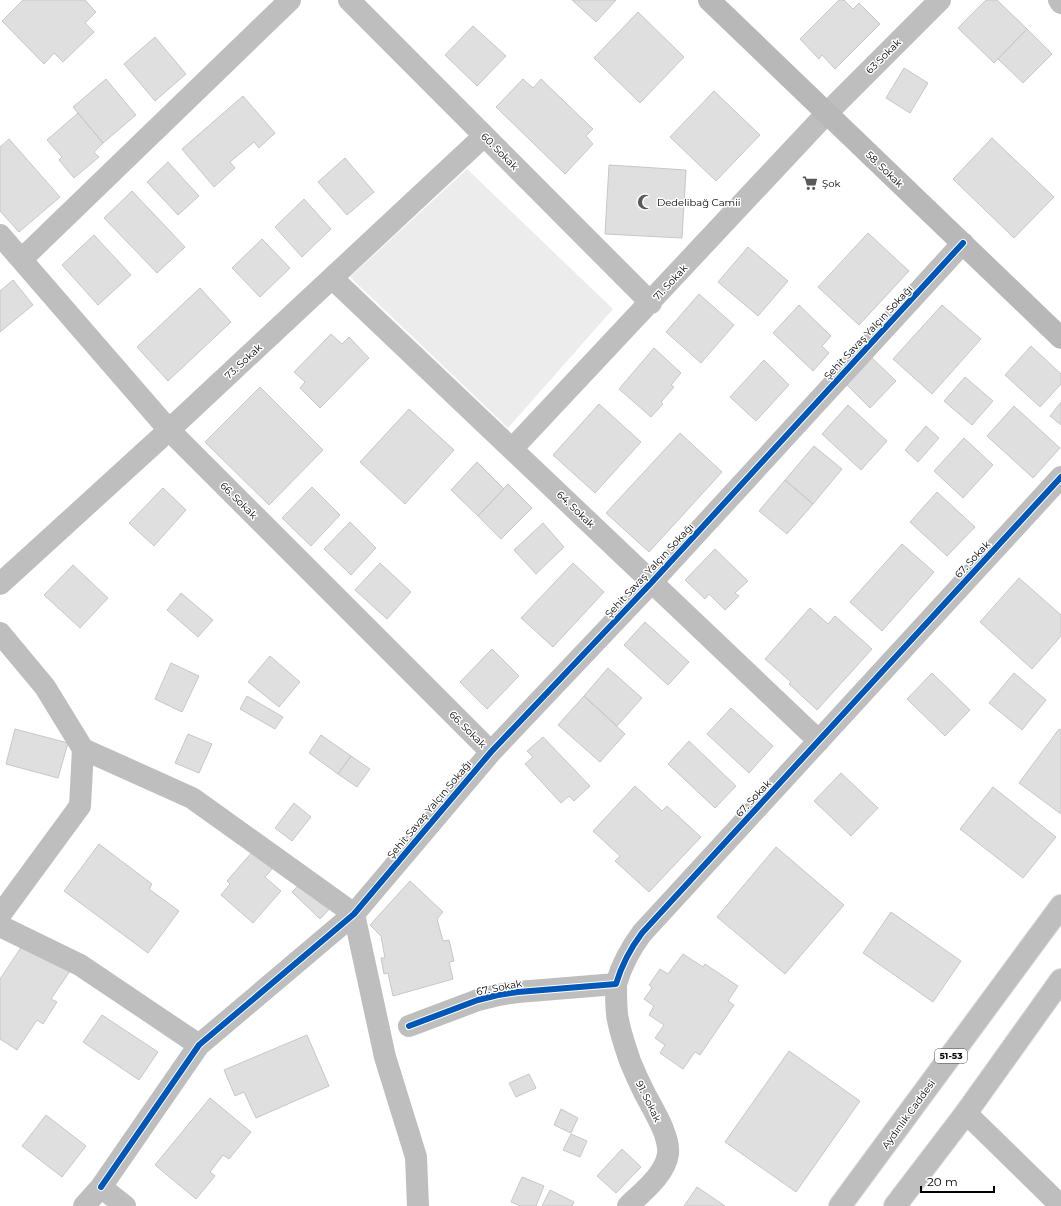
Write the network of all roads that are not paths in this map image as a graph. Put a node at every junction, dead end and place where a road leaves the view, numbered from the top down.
1 (290, 0) edge
2 (349, 0) edge
3 (709, 0) edge
4 (940, 0) edge
5 (1058, 0) edge
6 (1061, 2) edge
7 (827, 113) junction
8 (484, 136) junction
9 (0, 235) edge
10 (963, 244) junction
11 (22, 259) junction
12 (332, 278) junction
13 (651, 303) junction
14 (1061, 338) edge
15 (169, 430) junction
16 (512, 449) junction
17 (1061, 477) edge
18 (652, 582) junction
19 (0, 584) edge
20 (0, 633) edge
21 (819, 741) junction
22 (83, 749) junction
23 (490, 752) junction
24 (1061, 906) edge
25 (354, 914) junction
26 (0, 915) edge
27 (0, 926) edge
28 (1061, 980) edge
29 (616, 984) junction
30 (409, 1026) dead end
31 (200, 1045) junction
32 (966, 1113) junction
33 (101, 1187) junction
34 (84, 1206) edge
35 (125, 1206) edge
36 (418, 1206) edge
37 (628, 1206) edge
38 (840, 1206) edge
39 (895, 1206) edge
40 (1061, 1206) edge

1 - 11 street
2 - 8 street, 60. Sokak
3 - 7 street, 58. Sokak
4 - 7 street, 63 Sokak
5 - 6 street
7 - 10 street, 58. Sokak
7 - 13 street, 71. Sokak
8 - 12 street, 73. Sokak
8 - 13 street, 60. Sokak
9 - 11 street, 66. Sokak
10 - 14 street, 58. Sokak
10 - 18 street, Şehit Savaş Yalçın Sokağı
11 - 15 street, 66. Sokak
12 - 15 street, 73. Sokak
12 - 16 street, 64. Sokak
13 - 16 street, 71. Sokak
15 - 19 street, 73. Sokak
15 - 23 street, 66. Sokak
16 - 18 street, 64. Sokak
17 - 21 street, 67. Sokak
18 - 21 street, 64. Sokak
18 - 23 street, Şehit Savaş Yalçın Sokağı
20 - 22 street
21 - 29 street, 67. Sokak
22 - 25 street
22 - 26 street
23 - 25 street, Şehit Savaş Yalçın Sokağı
24 - 38 street, Aydınlık Caddesi / 51-53
25 - 31 street, Şehit Savaş Yalçın Sokağı
25 - 36 street
27 - 31 street
28 - 32 street
29 - 30 street, 67. Sokak
29 - 37 street, 91. Sokak
31 - 33 street, Şehit Savaş Yalçın Sokağı
32 - 39 street
32 - 40 street
33 - 34 street, Şehit Savaş Yalçın Sokağı
33 - 35 street

